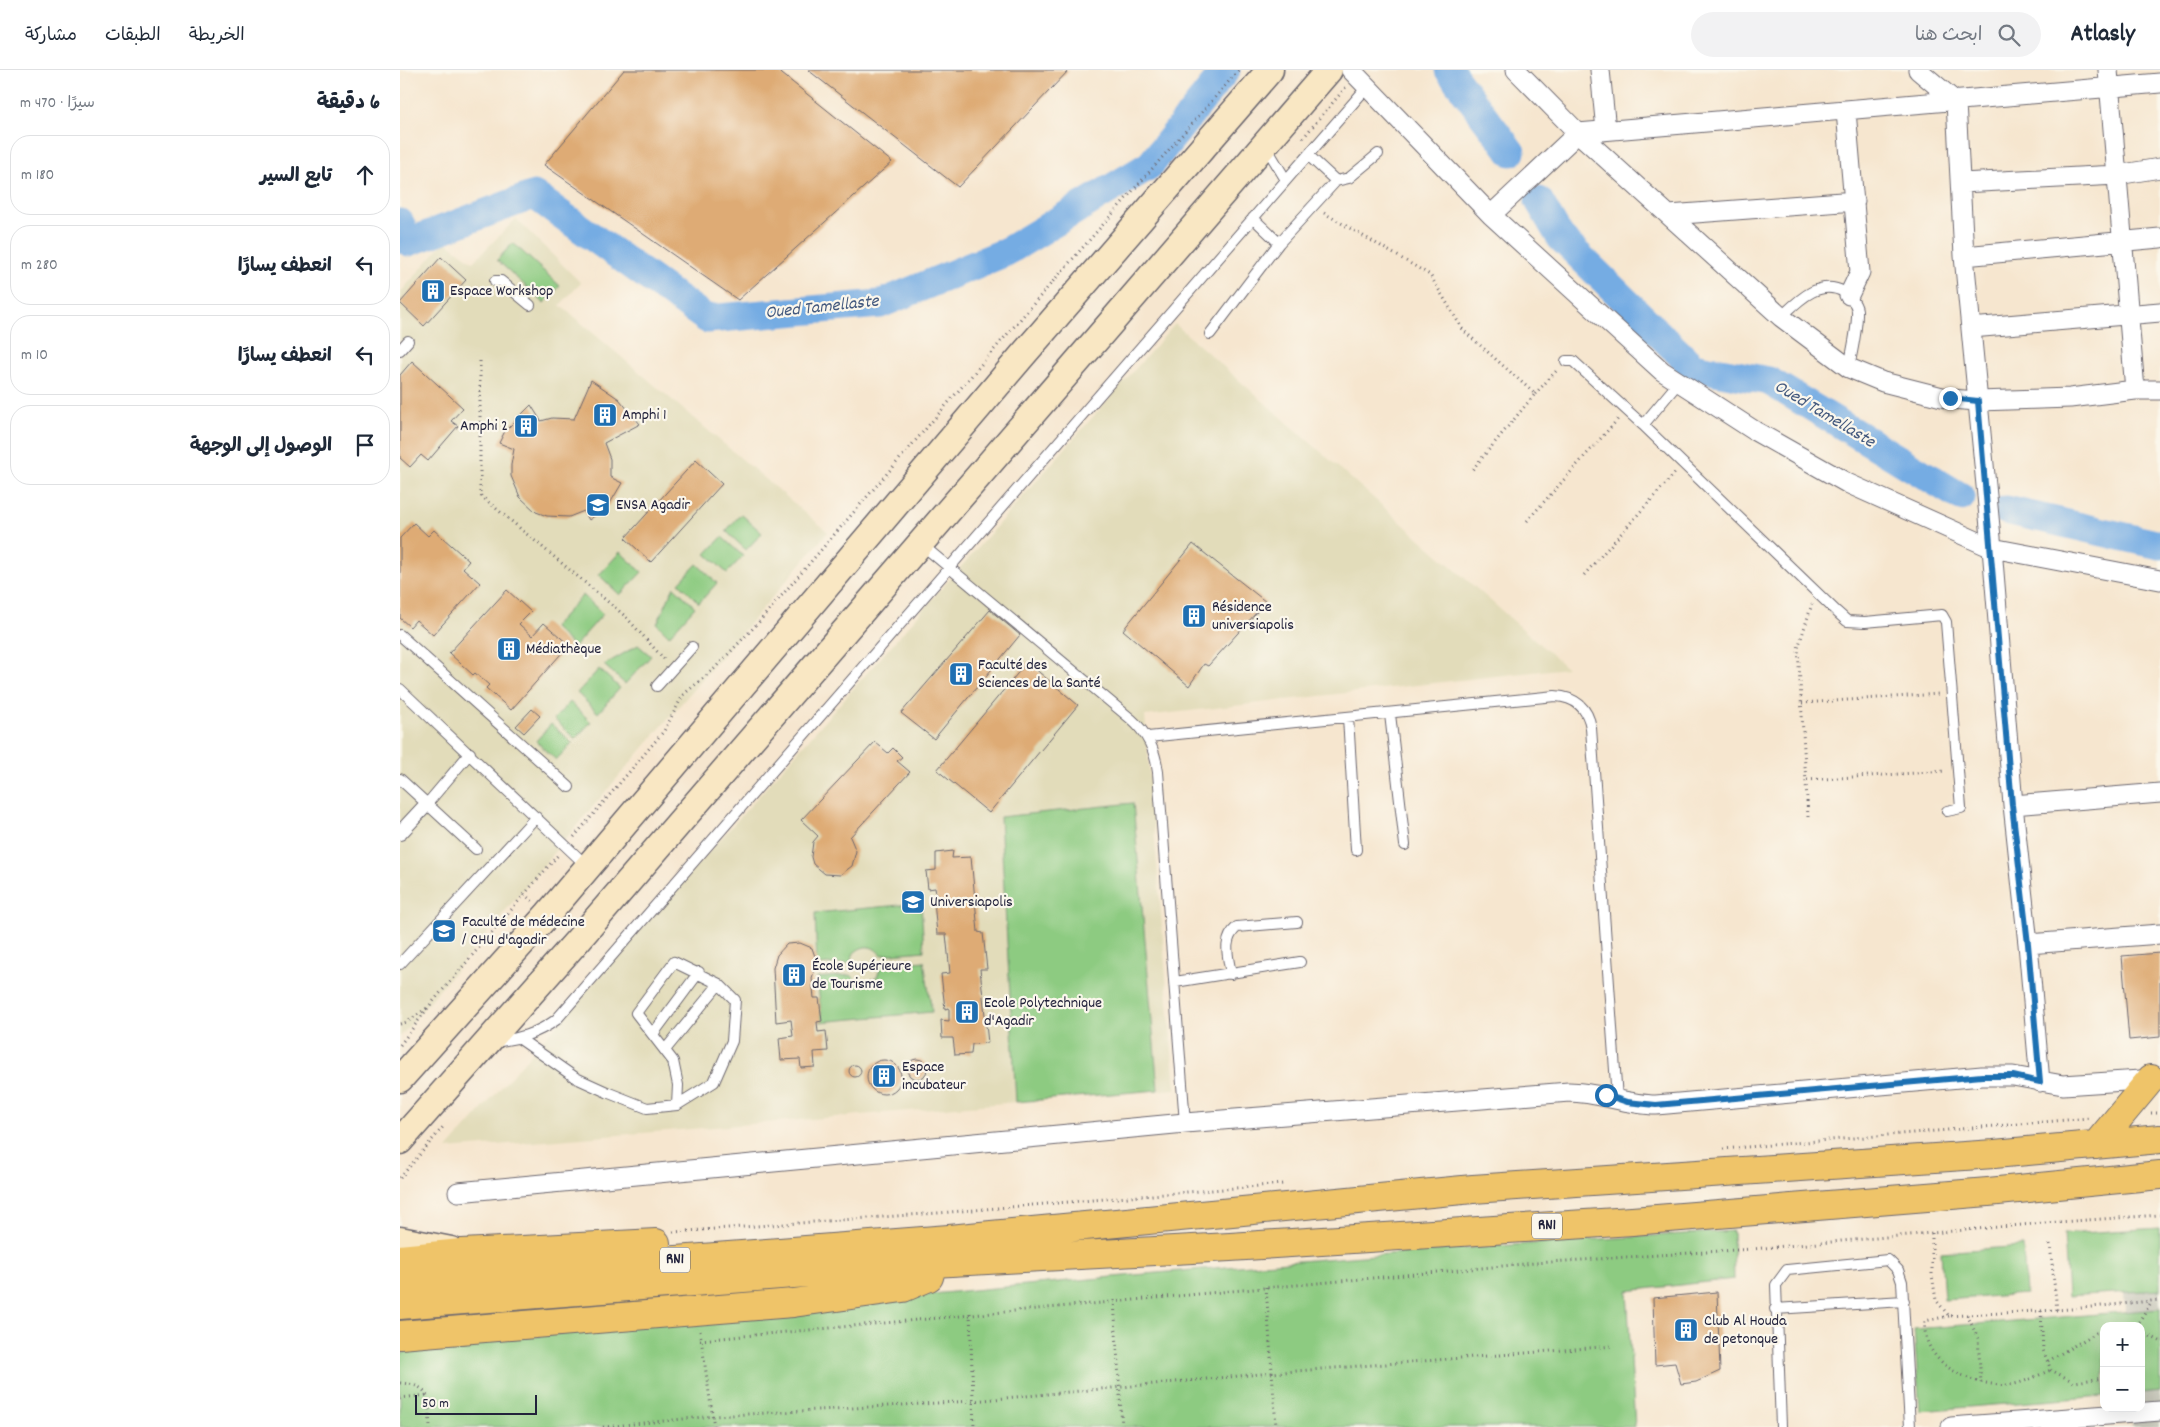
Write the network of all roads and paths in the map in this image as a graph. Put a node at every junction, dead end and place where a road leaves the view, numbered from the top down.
1 (1239, 70) edge
2 (1270, 70) edge
3 (1329, 70) edge
4 (1351, 70) edge
5 (1516, 70) edge
6 (1600, 70) edge
7 (1918, 70) edge
8 (2108, 79) edge
9 (2160, 83) edge
10 (1368, 86) junction
11 (1956, 102) junction
12 (1846, 111) junction
13 (1606, 130) junction
14 (1578, 133) junction
15 (1265, 144) junction
16 (1308, 154) junction
17 (1378, 154) dead end
18 (2160, 168) edge
19 (2117, 175) junction
20 (1286, 180) junction
21 (1336, 181) junction
22 (1961, 183) junction
23 (1855, 201) junction
24 (1313, 206) junction
25 (1491, 215) junction
26 (1669, 215) junction
27 (1253, 218) junction
28 (2160, 238) edge
29 (2123, 242) junction
30 (1279, 243) junction
31 (1964, 256) junction
32 (495, 281) dead end
33 (1849, 295) junction
34 (530, 305) dead end
35 (2160, 312) edge
36 (2128, 315) junction
37 (1781, 317) junction
38 (1971, 328) junction
39 (1210, 334) dead end
40 (408, 341) dead end
41 (400, 350) edge
42 (480, 361) dead end
43 (1566, 361) joint
44 (1849, 368) junction
45 (1679, 382) junction
46 (2135, 390) junction
47 (2160, 390) edge
48 (1535, 394) junction
49 (1978, 401) junction
50 (1627, 410) junction
51 (1643, 425) junction
52 (1684, 464) junction
53 (1472, 470) dead end
54 (1527, 521) dead end
55 (921, 544) junction
56 (1992, 548) junction
57 (949, 568) junction
58 (1584, 575) dead end
59 (2160, 580) edge
60 (1816, 592) junction
61 (400, 635) edge
62 (692, 647) dead end
63 (672, 669) junction
64 (656, 686) dead end
65 (400, 689) edge
66 (1952, 693) junction
67 (1802, 704) junction
68 (1390, 714) junction
69 (1348, 716) junction
70 (1148, 737) junction
71 (470, 753) junction
72 (1958, 770) junction
73 (400, 779) edge
74 (1806, 780) junction
75 (569, 787) dead end
76 (2160, 793) edge
77 (427, 804) junction
78 (2012, 805) junction
79 (1947, 811) dead end
80 (536, 817) junction
81 (1808, 817) dead end
82 (400, 833) edge
83 (1405, 845) dead end
84 (565, 846) junction
85 (476, 849) dead end
86 (1356, 850) dead end
87 (588, 867) junction
88 (1297, 922) dead end
89 (2160, 934) edge
90 (2028, 944) junction
91 (1300, 962) dead end
92 (400, 964) edge
93 (699, 972) junction
94 (1231, 974) junction
95 (1175, 982) junction
96 (719, 984) junction
97 (430, 1005) junction
98 (400, 1024) edge
99 (653, 1034) junction
100 (520, 1039) junction
101 (488, 1043) junction
102 (400, 1045) edge
103 (665, 1050) junction
104 (400, 1079) edge
105 (2156, 1079) edge
106 (2040, 1082) junction
107 (1617, 1099) junction
108 (677, 1105) junction
109 (2160, 1113) edge
110 (2121, 1115) junction
111 (1185, 1123) junction
112 (2160, 1139) edge
113 (400, 1141) edge
114 (2096, 1145) junction
115 (1716, 1149) dead end
116 (2160, 1175) edge
117 (1292, 1183) dead end
118 (458, 1192) dead end
119 (2160, 1215) edge
120 (666, 1232) dead end
121 (1932, 1233) junction
122 (949, 1239) junction
123 (400, 1240) edge
124 (2050, 1244) dead end
125 (462, 1253) junction
126 (400, 1259) edge
127 (933, 1263) junction
128 (400, 1281) edge
129 (1266, 1287) junction
130 (1114, 1300) junction
131 (2160, 1300) edge
132 (1904, 1301) junction
133 (2152, 1301) junction
134 (400, 1305) edge
135 (1775, 1309) junction
136 (2057, 1310) junction
137 (2041, 1311) junction
138 (970, 1313) junction
139 (1967, 1315) junction
140 (1949, 1316) junction
141 (2139, 1322) edge
142 (2100, 1332) edge
143 (2145, 1334) edge
144 (400, 1335) edge
145 (2160, 1341) edge
146 (1614, 1346) dead end
147 (2048, 1361) junction
148 (2051, 1370) junction
149 (1272, 1373) junction
150 (2100, 1379) edge
151 (400, 1383) edge
152 (1981, 1383) junction
153 (1120, 1388) junction
154 (428, 1395) junction
155 (400, 1398) edge
156 (973, 1401) junction
157 (2160, 1411) edge
158 (714, 1416) junction
159 (2107, 1421) edge
160 (430, 1427) edge
161 (603, 1427) edge
162 (714, 1427) edge
163 (974, 1427) edge
164 (1122, 1427) edge
165 (1276, 1427) edge
166 (1781, 1427) edge
167 (1910, 1427) edge
168 (1951, 1427) edge

1 - 84 path
2 - 87 main road
3 - 15 main road
4 - 10 street
5 - 14 street
6 - 13 street
7 - 11 street
8 - 9 street
8 - 11 street
8 - 19 street
10 - 16 lane
10 - 25 street
11 - 12 street
11 - 22 street
12 - 13 street
12 - 23 street
13 - 14 street
14 - 25 street
14 - 26 street
15 - 20 lane
15 - 55 main road
16 - 20 lane
16 - 21 lane
17 - 21 lane
18 - 19 street
19 - 22 street
19 - 29 street
20 - 27 lane
21 - 24 lane
22 - 31 street
23 - 26 street
23 - 33 street
24 - 30 lane
24 - 48 path
25 - 45 street
26 - 37 street
27 - 30 lane
27 - 57 lane
28 - 29 street
29 - 31 street
29 - 36 street
30 - 39 lane
31 - 38 street
32 - 34 lane
33 - 37 lane
33 - 44 lane
35 - 36 street
36 - 38 street
36 - 46 street
37 - 44 street
38 - 49 street
40 - 41 lane
42 - 63 path
43 - 48 path
43 - 50 lane
44 - 49 street
45 - 51 lane
45 - 56 street
46 - 47 street
46 - 49 street
48 - 53 path
49 - 56 street
50 - 51 lane
50 - 54 path
51 - 52 lane
52 - 58 path
52 - 60 lane
55 - 57 lane
55 - 101 main road
56 - 59 street
56 - 78 street
57 - 70 lane
57 - 100 lane
60 - 66 lane
60 - 67 path
61 - 75 lane
62 - 63 lane
63 - 64 lane
65 - 71 lane
66 - 67 path
66 - 72 lane
67 - 74 path
68 - 69 lane
68 - 83 lane
68 - 107 lane
69 - 70 lane
69 - 86 lane
70 - 95 lane
71 - 77 lane
71 - 80 lane
72 - 74 path
72 - 79 lane
73 - 77 lane
74 - 81 path
76 - 78 street
77 - 82 street
77 - 85 lane
78 - 90 street
80 - 84 lane
80 - 92 lane
84 - 87 lane
84 - 97 path
87 - 104 main road
88 - 94 lane
89 - 90 street
90 - 106 street
91 - 94 lane
93 - 96 lane
93 - 99 lane
93 - 99 lane
94 - 95 lane
95 - 111 lane
96 - 103 lane
96 - 108 lane
97 - 98 path
97 - 102 path
99 - 103 lane
100 - 101 lane
100 - 108 lane
101 - 113 main road
103 - 108 lane
105 - 106 street
105 - 110 highway
106 - 107 street
107 - 111 street
109 - 110 path
110 - 114 highway
110 - 115 path
111 - 118 street
112 - 114 highway, RN1
114 - 122 highway, RN1
116 - 127 highway, RN1
117 - 120 path
119 - 121 path
121 - 129 path
121 - 140 path
122 - 125 highway
122 - 128 highway, RN1
123 - 125 main road
124 - 136 path
125 - 126 highway
127 - 134 highway, RN1
127 - 144 highway
129 - 130 path
129 - 149 path
130 - 138 path
130 - 153 path
131 - 133 path
132 - 135 lane
132 - 135 lane
132 - 167 lane
133 - 136 path
133 - 141 path
135 - 166 lane
136 - 137 path
137 - 139 path
137 - 147 path
138 - 156 path
138 - 158 path
139 - 140 path
139 - 152 path
140 - 152 path
142 - 147 path
143 - 145 path
146 - 149 path
147 - 148 path
148 - 150 path
148 - 152 path
149 - 153 path
149 - 165 path
151 - 154 path
153 - 156 path
153 - 164 path
154 - 155 path
154 - 160 path
156 - 158 path
156 - 163 path
157 - 159 street
158 - 161 path
158 - 162 path
159 - 168 street

